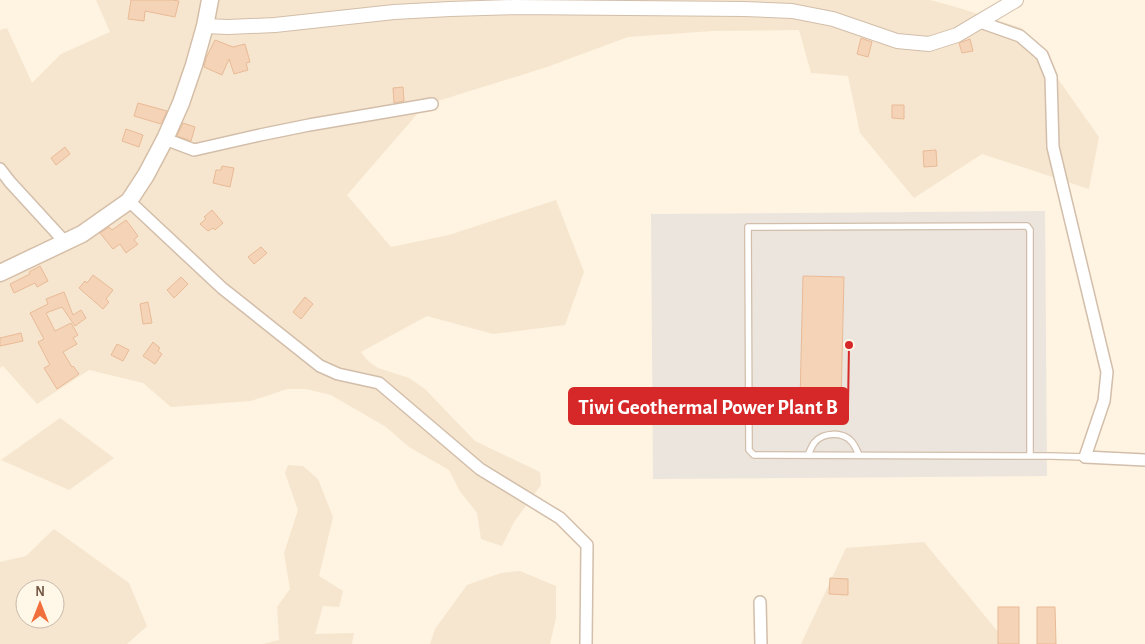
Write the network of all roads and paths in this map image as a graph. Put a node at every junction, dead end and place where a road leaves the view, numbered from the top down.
1 (210, 0) edge
2 (1016, 0) edge
3 (980, 22) junction
4 (205, 26) junction
5 (432, 104) dead end
6 (165, 139) junction
7 (0, 169) edge
8 (129, 201) junction
9 (65, 242) junction
10 (0, 272) edge
11 (808, 455) junction
12 (859, 455) junction
13 (1030, 456) junction
14 (1085, 457) junction
15 (1145, 460) edge
16 (760, 602) dead end
17 (586, 644) edge
18 (761, 644) edge

1 - 4 main road
2 - 3 street
3 - 4 street
3 - 14 street
4 - 6 main road
5 - 6 street
6 - 8 main road
7 - 9 street
8 - 9 main road
8 - 17 street
9 - 10 main road
11 - 12 lane
11 - 12 lane
11 - 13 lane
12 - 13 lane
13 - 14 lane
14 - 15 street
16 - 18 street

